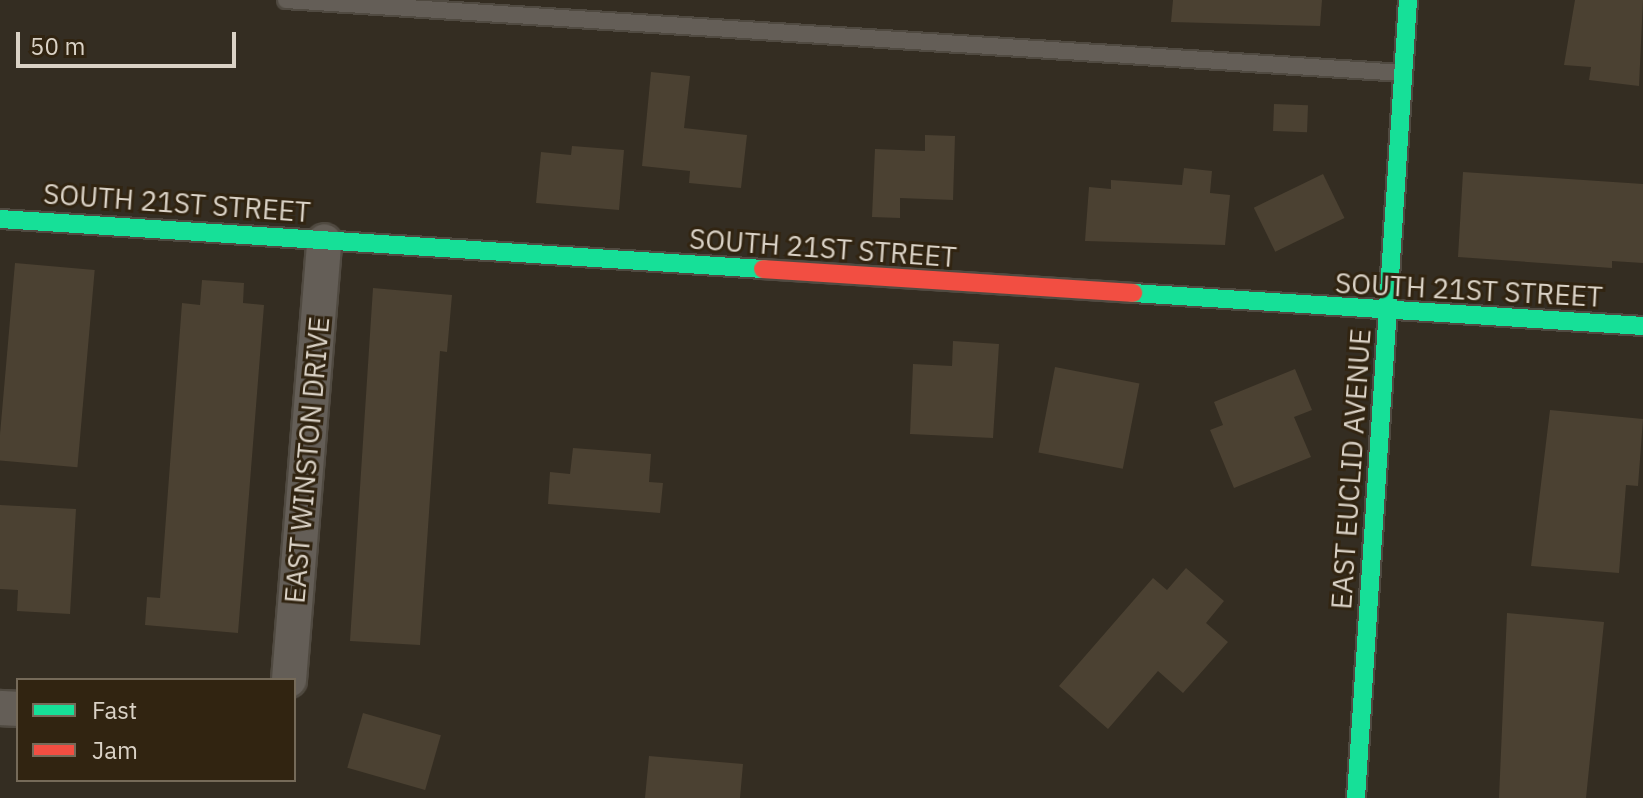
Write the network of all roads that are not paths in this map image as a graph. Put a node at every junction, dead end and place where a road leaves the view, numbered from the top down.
1 (286, 0) edge
2 (1408, 0) edge
3 (1404, 73) junction
4 (0, 219) edge
5 (324, 241) junction
6 (1390, 315) junction
7 (1643, 326) edge
8 (289, 678) edge
9 (1356, 798) edge

1 - 3 lane
2 - 3 street, EAST EUCLID AVENUE
3 - 6 street, EAST EUCLID AVENUE
4 - 5 street, SOUTH 21ST STREET
5 - 6 street, SOUTH 21ST STREET
5 - 8 street, EAST WINSTON DRIVE
6 - 7 street, SOUTH 21ST STREET
6 - 9 street, EAST EUCLID AVENUE

